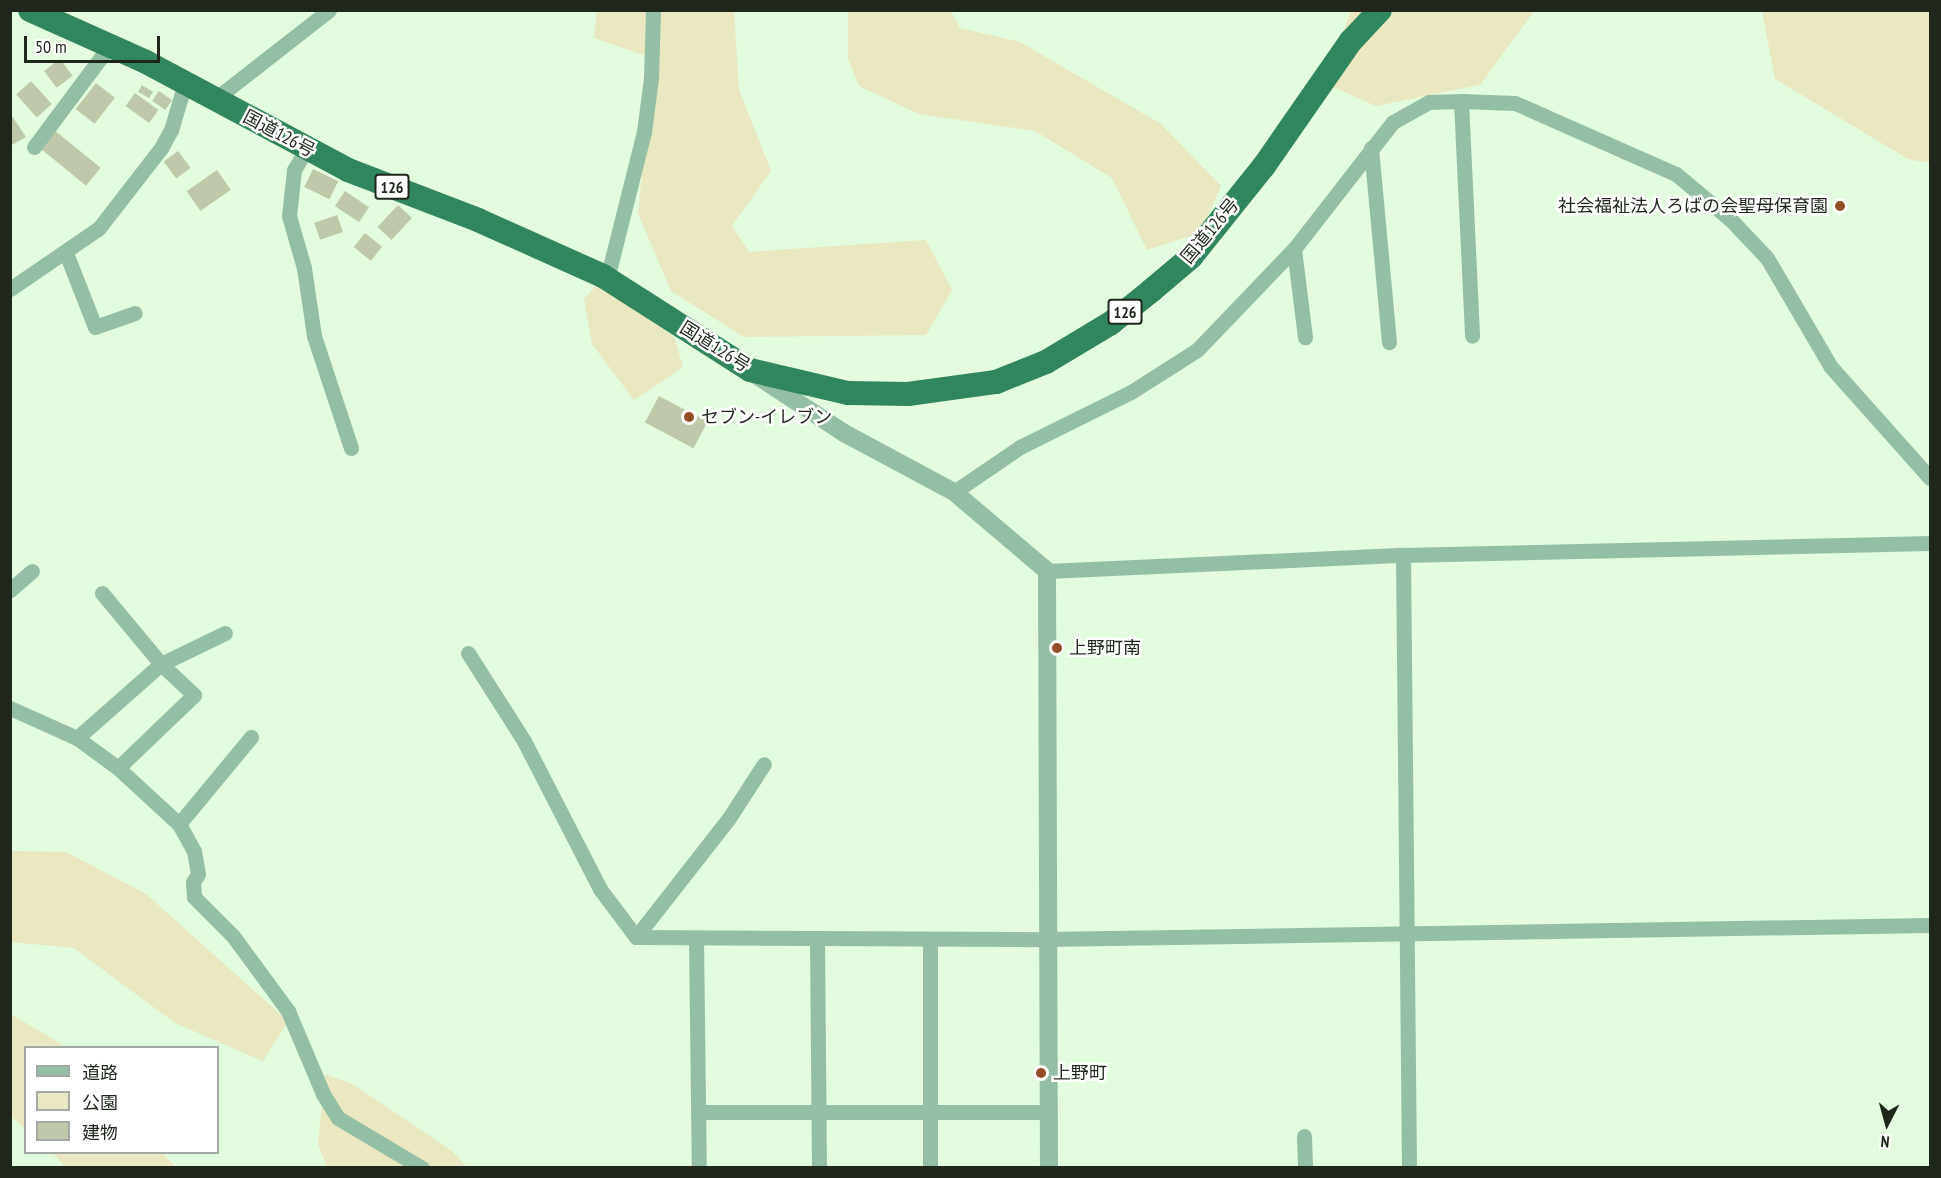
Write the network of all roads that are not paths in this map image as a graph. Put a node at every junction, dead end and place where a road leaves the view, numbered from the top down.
1 (30, 10) edge
2 (653, 10) edge
3 (1380, 10) edge
4 (328, 11) edge
5 (110, 45) junction
6 (186, 82) junction
7 (214, 99) junction
8 (1461, 100) junction
9 (34, 147) dead end
10 (1371, 148) junction
11 (306, 150) junction
12 (1294, 249) junction
13 (66, 253) junction
14 (607, 279) junction
15 (10, 289) edge
16 (135, 313) dead end
17 (1472, 336) dead end
18 (1305, 337) dead end
19 (1389, 342) dead end
20 (750, 370) junction
21 (351, 448) dead end
22 (1930, 477) edge
23 (954, 492) junction
24 (1930, 543) edge
25 (1403, 555) junction
26 (1047, 571) junction
27 (32, 572) dead end
28 (10, 590) edge
29 (102, 593) dead end
30 (225, 633) dead end
31 (468, 653) dead end
32 (161, 664) junction
33 (10, 708) edge
34 (251, 737) dead end
35 (77, 738) junction
36 (764, 764) dead end
37 (118, 768) junction
38 (179, 824) junction
39 (1930, 925) edge
40 (1407, 932) junction
41 (636, 937) junction
42 (696, 938) junction
43 (817, 939) junction
44 (930, 939) junction
45 (1046, 939) junction
46 (699, 1112) junction
47 (818, 1112) junction
48 (930, 1112) junction
49 (1048, 1112) junction
50 (1304, 1136) dead end
51 (422, 1167) edge
52 (699, 1167) edge
53 (819, 1167) edge
54 (930, 1167) edge
55 (1049, 1167) edge
56 (1305, 1167) edge
57 (1408, 1167) edge

1 - 5 highway, 国道126号 / 126
2 - 14 street
3 - 20 highway, 国道126号 / 126
4 - 7 street
5 - 6 highway, 国道126号 / 126
5 - 9 street
6 - 7 highway, 国道126号 / 126
6 - 13 street
7 - 11 highway, 国道126号 / 126
8 - 10 street
8 - 17 street
8 - 22 street
10 - 12 street
10 - 19 street
11 - 14 highway, 国道126号 / 126
11 - 21 street
12 - 18 street
12 - 23 street
13 - 15 street
13 - 16 street
14 - 20 highway, 国道126号 / 126
20 - 23 street
23 - 26 street
24 - 25 street
25 - 26 street
25 - 40 street
26 - 45 street
27 - 28 street
29 - 32 street
30 - 32 street
31 - 41 street
32 - 35 street
32 - 37 street
33 - 35 street
34 - 38 street
35 - 37 street
36 - 41 street
37 - 38 street
38 - 51 street
39 - 40 street
40 - 45 street
40 - 57 street
41 - 42 street
42 - 43 street
42 - 46 street
43 - 44 street
43 - 47 street
44 - 45 street
44 - 48 street
45 - 49 street
46 - 47 street
46 - 52 street
47 - 48 street
47 - 53 street
48 - 49 street
48 - 54 street
49 - 55 street
50 - 56 street

